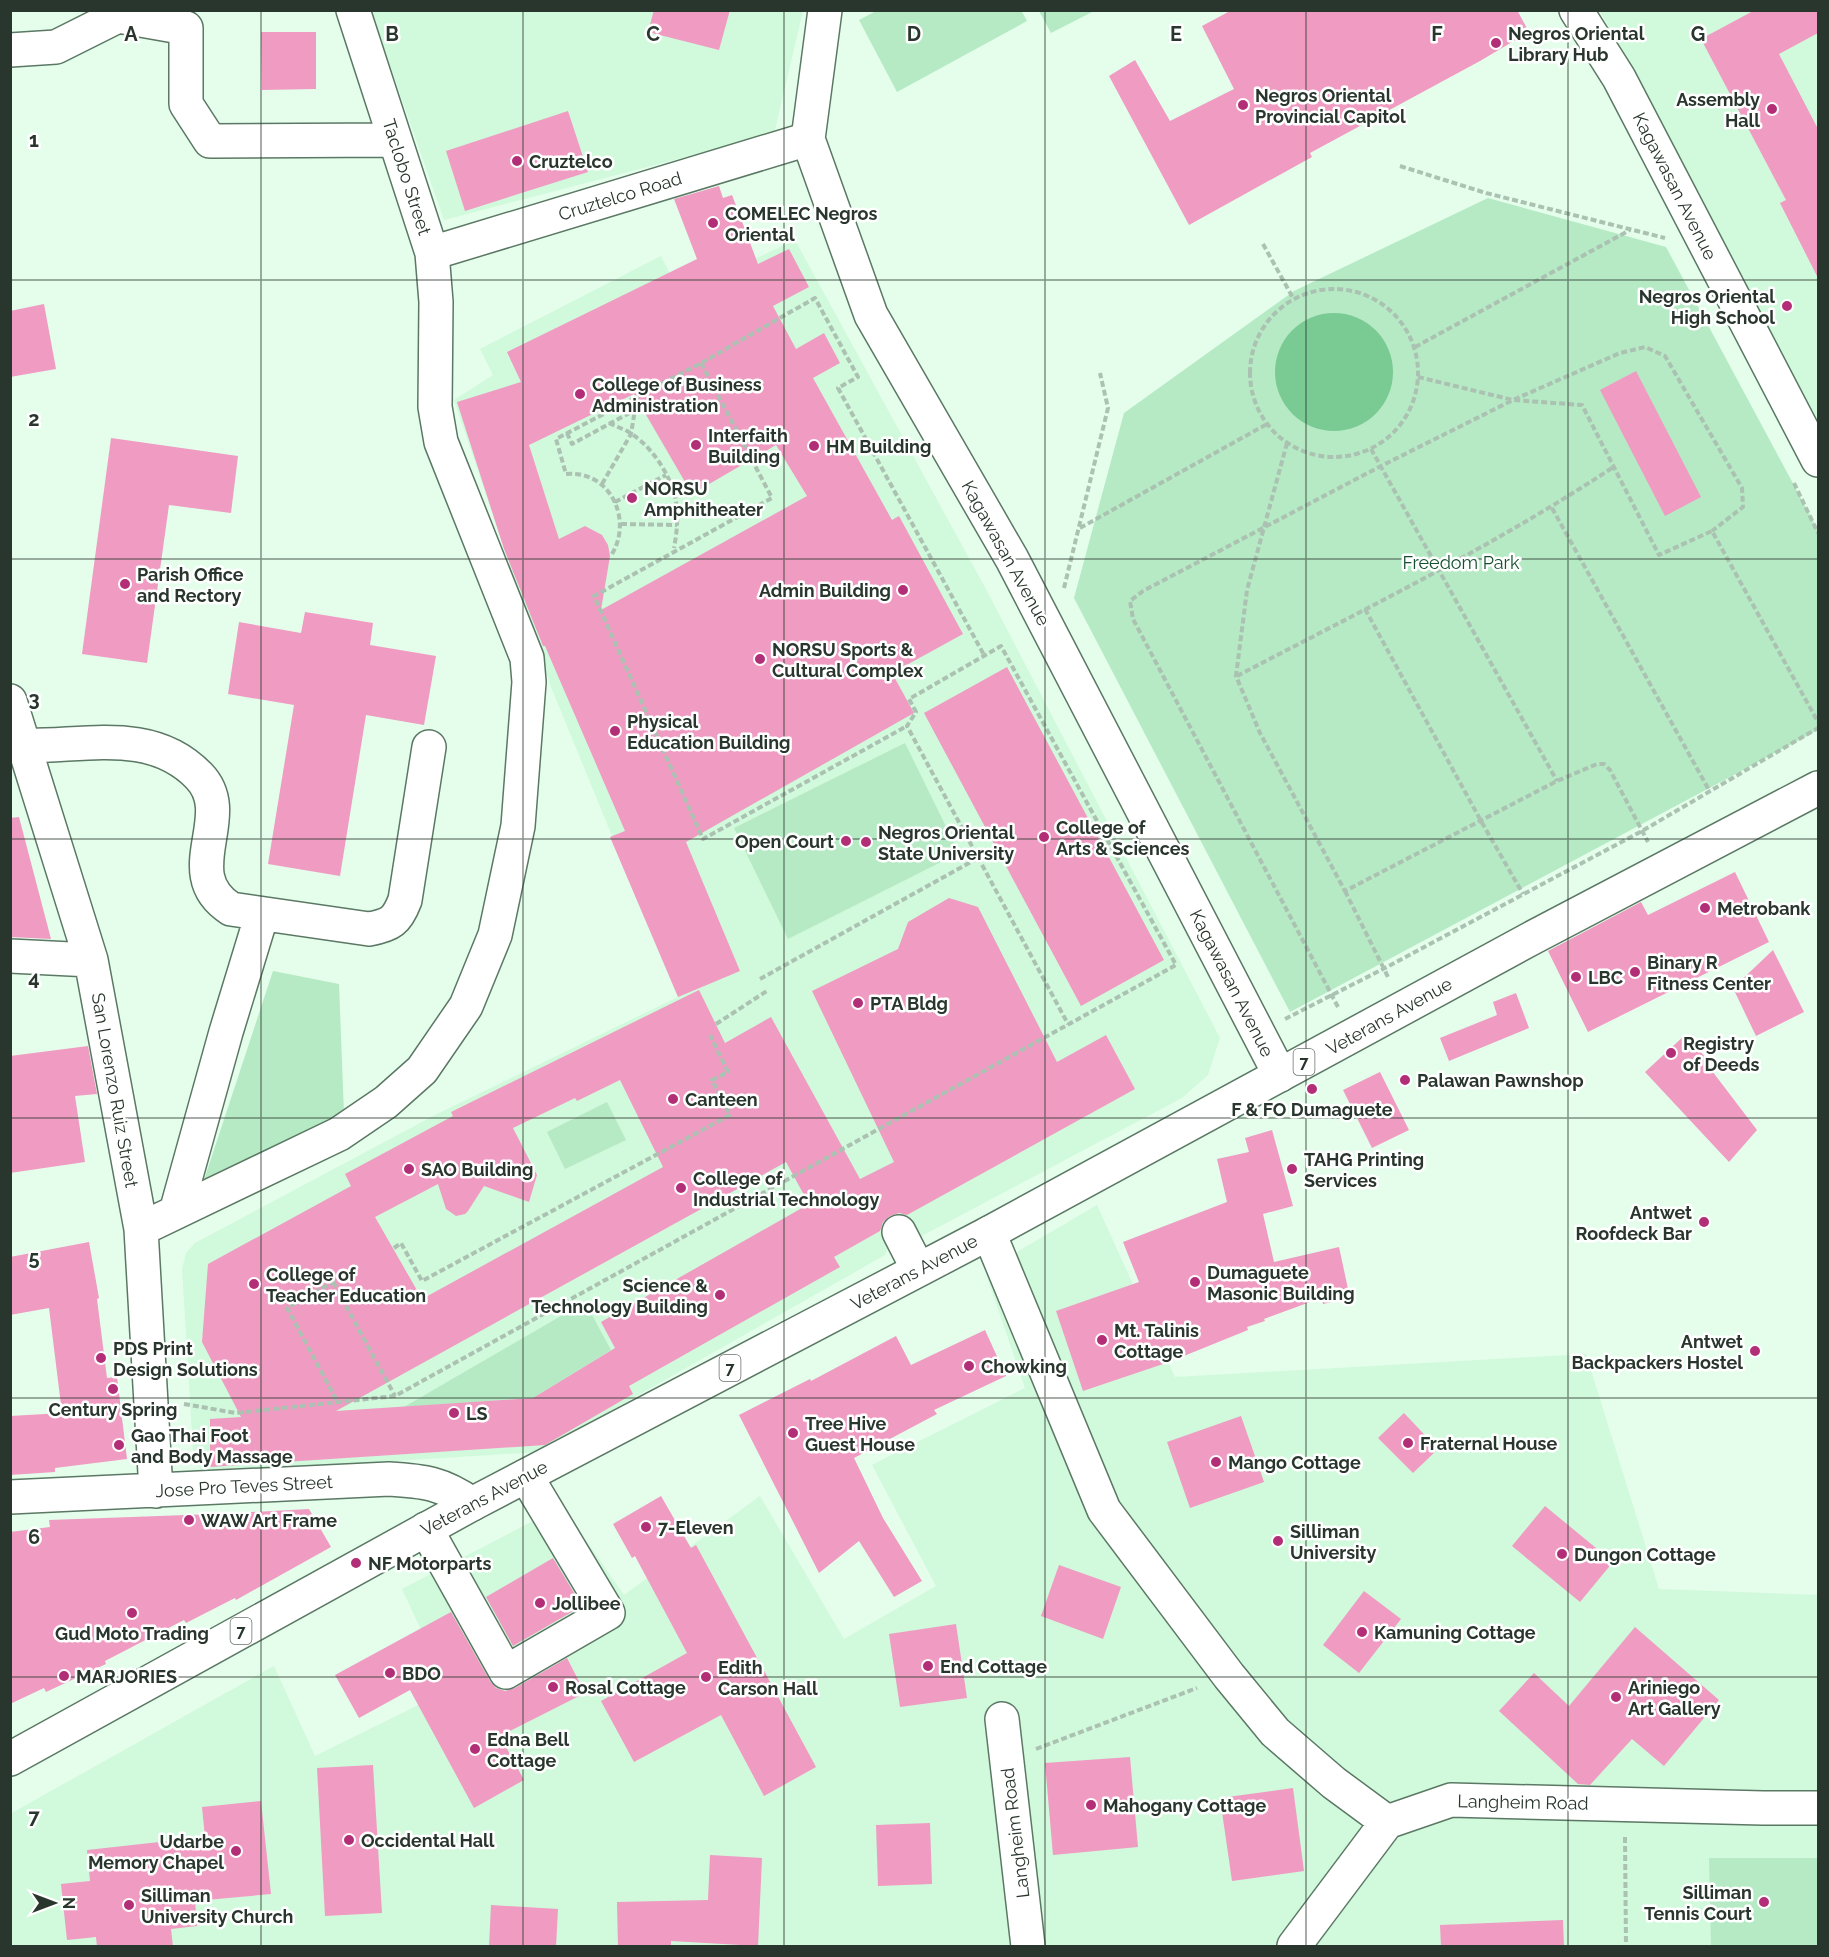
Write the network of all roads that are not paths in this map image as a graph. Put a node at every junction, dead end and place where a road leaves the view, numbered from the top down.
1 (353, 10) edge
2 (825, 10) edge
3 (1576, 10) edge
4 (10, 50) edge
5 (808, 139) junction
6 (395, 140) junction
7 (432, 253) junction
8 (1818, 460) edge
9 (10, 701) edge
10 (18, 745) edge
11 (429, 747) dead end
12 (1818, 788) edge
13 (262, 914) junction
14 (10, 956) edge
15 (91, 960) junction
16 (1280, 1075) junction
17 (176, 1212) junction
18 (141, 1230) junction
19 (899, 1232) dead end
20 (989, 1233) junction
21 (918, 1269) junction
22 (526, 1476) junction
23 (156, 1491) junction
24 (10, 1497) edge
25 (472, 1504) junction
26 (426, 1529) junction
27 (1002, 1719) dead end
28 (10, 1759) edge
29 (1818, 1808) edge
30 (1387, 1822) junction
31 (1028, 1947) edge
32 (1294, 1947) edge

1 - 6 street, Taclobo Street
2 - 5 street, Kagawasan Avenue
3 - 8 street, Kagawasan Avenue
4 - 6 street
5 - 7 street, Cruztelco Road
5 - 16 street, Kagawasan Avenue
6 - 7 street, Taclobo Street
7 - 17 street, Taclobo Street
9 - 10 street, San Lorenzo Ruiz Street
10 - 13 street
10 - 15 street, San Lorenzo Ruiz Street
11 - 13 street
12 - 16 street, Veterans Avenue / 7
13 - 17 street
14 - 15 street
15 - 18 street, San Lorenzo Ruiz Street
16 - 20 street, Veterans Avenue / 7
17 - 18 street, Taclobo Street
18 - 23 street, San Lorenzo Ruiz Street
19 - 21 street
20 - 21 street, Veterans Avenue / 7
20 - 30 street
21 - 22 street, Veterans Avenue / 7
22 - 25 street, Veterans Avenue / 7
22 - 26 street
23 - 24 street, Jose Pro Teves Street
23 - 25 street, Jose Pro Teves Street
25 - 26 street, Veterans Avenue / 7
26 - 28 street, Veterans Avenue / 7
27 - 31 street, Langheim Road
29 - 30 street, Langheim Road
30 - 32 street

